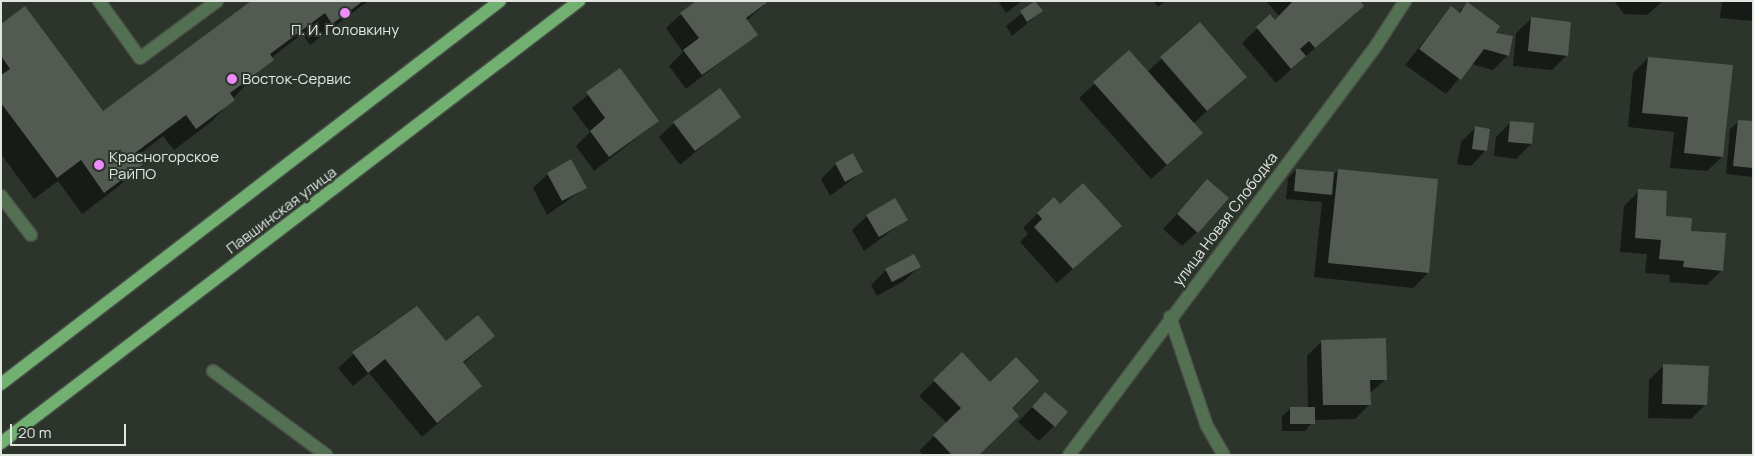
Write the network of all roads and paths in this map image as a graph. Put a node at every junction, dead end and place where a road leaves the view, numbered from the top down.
1 (98, 1) edge
2 (217, 1) edge
3 (500, 1) edge
4 (579, 1) edge
5 (1405, 1) edge
6 (1, 196) edge
7 (31, 235) dead end
8 (1170, 317) junction
9 (212, 371) dead end
10 (1, 384) edge
11 (1, 443) edge
12 (326, 455) edge
13 (1069, 455) edge
14 (1224, 455) edge

1 - 2 street
3 - 10 main road
4 - 11 main road, Павшинская улица
5 - 8 street, улица Новая Слободка
6 - 7 street
8 - 13 street, улица Новая Слободка
8 - 14 street
9 - 12 street

